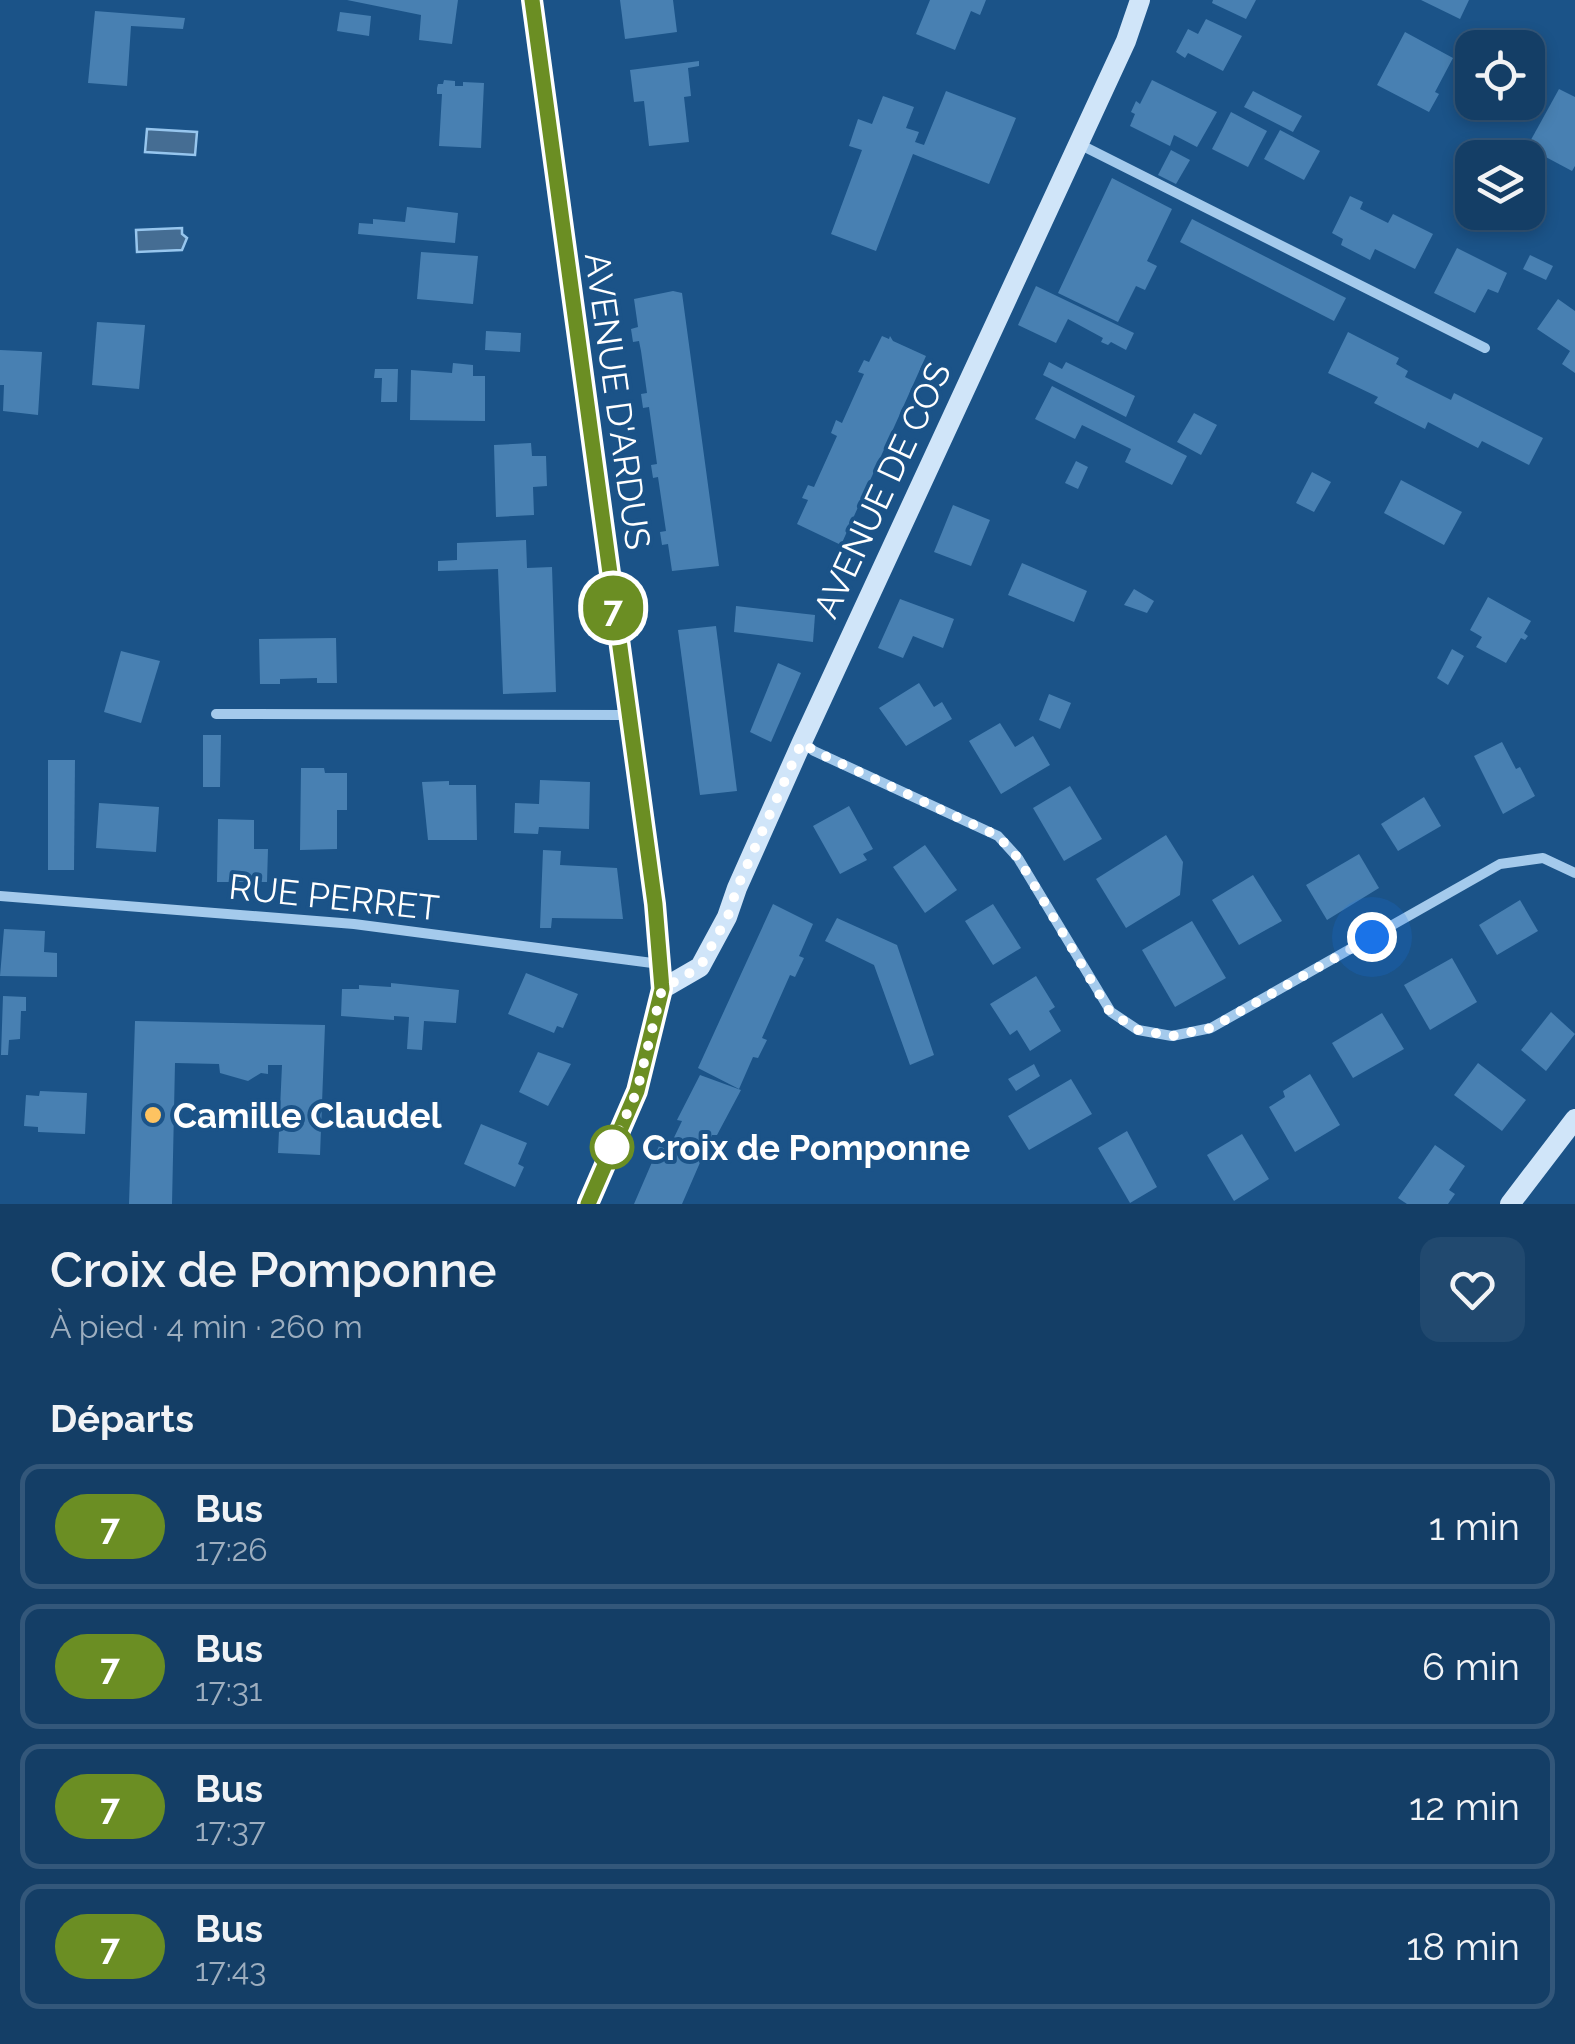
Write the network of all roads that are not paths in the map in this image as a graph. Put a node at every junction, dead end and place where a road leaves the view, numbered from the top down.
1 (532, 0) edge
2 (1140, 0) edge
3 (1077, 143) junction
4 (1486, 348) dead end
5 (216, 714) dead end
6 (627, 715) junction
7 (802, 742) junction
8 (1575, 873) edge
9 (0, 896) edge
10 (660, 964) junction
11 (662, 989) junction
12 (1575, 1119) edge
13 (588, 1204) edge
14 (1510, 1204) edge

1 - 6 main road, AVENUE D'ARDUS
2 - 3 main road, AVENUE DE COS
3 - 4 street
3 - 7 main road, AVENUE DE COS
5 - 6 street
6 - 10 main road, AVENUE D'ARDUS
7 - 8 street
7 - 11 main road, AVENUE DE COS
9 - 10 street, RUE PERRET
10 - 11 main road, AVENUE D'ARDUS
11 - 13 main road, AVENUE D'ARDUS
12 - 14 main road

